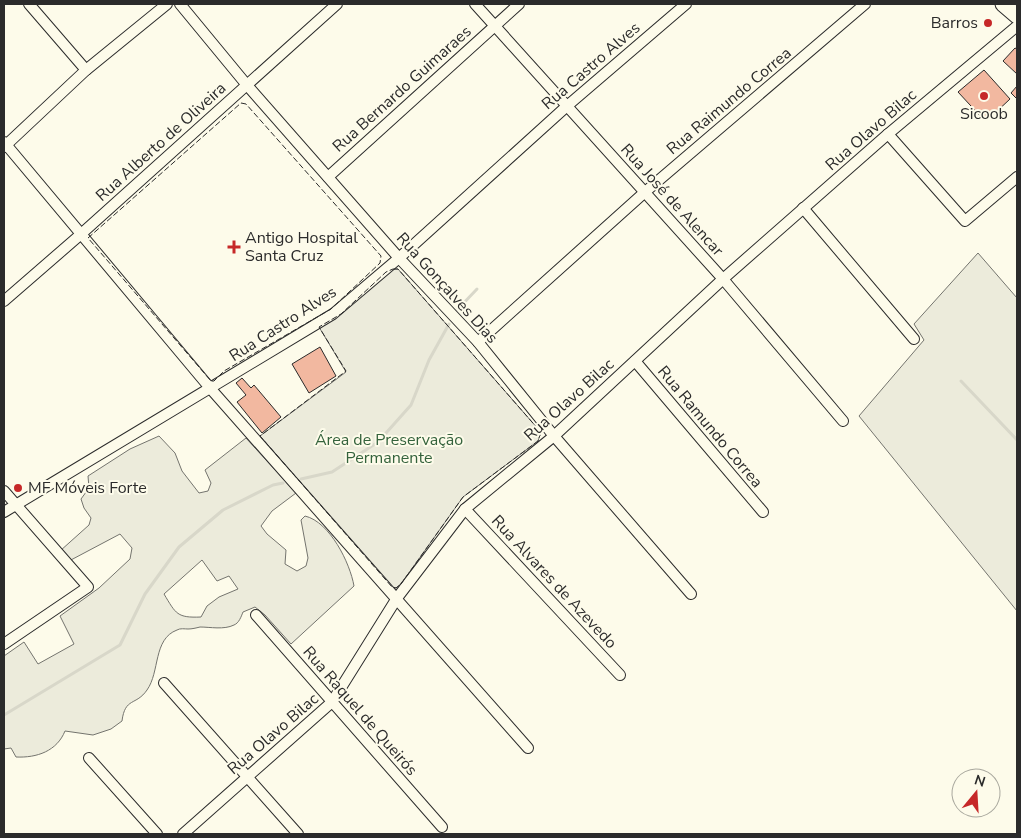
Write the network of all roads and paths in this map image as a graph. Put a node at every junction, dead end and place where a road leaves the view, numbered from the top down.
1 (29, 4) edge
2 (167, 4) edge
3 (180, 4) edge
4 (337, 4) edge
5 (475, 4) edge
6 (519, 4) edge
7 (686, 4) edge
8 (866, 4) edge
9 (1003, 4) edge
10 (1017, 16) edge
11 (494, 26) junction
12 (1017, 26) edge
13 (86, 70) junction
14 (246, 84) junction
15 (567, 106) junction
16 (888, 134) junction
17 (5, 145) edge
18 (328, 177) junction
19 (1017, 177) edge
20 (645, 192) junction
21 (803, 208) junction
22 (80, 235) junction
23 (398, 258) junction
24 (723, 279) junction
25 (4, 301) edge
26 (914, 339) dead end
27 (478, 342) junction
28 (635, 361) junction
29 (210, 388) junction
30 (843, 421) dead end
31 (554, 436) junction
32 (4, 491) edge
33 (15, 505) junction
34 (465, 509) junction
35 (4, 512) edge
36 (763, 512) dead end
37 (692, 594) dead end
38 (397, 598) junction
39 (256, 615) dead end
40 (4, 644) edge
41 (620, 675) dead end
42 (164, 683) dead end
43 (332, 702) junction
44 (528, 748) dead end
45 (89, 758) dead end
46 (246, 776) junction
47 (442, 828) dead end
48 (157, 834) edge
49 (182, 834) edge
50 (298, 834) edge

1 - 13 street
2 - 13 street
3 - 14 street, Rua Gonçalves Dias
4 - 14 street, Rua Alberto de Oliveira
5 - 11 street, Rua José de Alencar
6 - 11 street, Rua Bernardo Guimaraes
7 - 15 street, Rua Castro Alves
8 - 20 street, Rua Raimundo Correa
9 - 10 main road
11 - 15 street, Rua José de Alencar
11 - 18 street, Rua Bernardo Guimaraes
12 - 16 street, Rua Olavo Bilac
13 - 17 street
14 - 18 street, Rua Gonçalves Dias
14 - 22 street, Rua Alberto de Oliveira
15 - 20 street, Rua José de Alencar
15 - 23 street, Rua Castro Alves
16 - 19 street
16 - 21 street, Rua Olavo Bilac
17 - 22 street
18 - 23 street, Rua Gonçalves Dias
20 - 24 street, Rua José de Alencar
20 - 27 street, Rua Raimundo Correa
21 - 24 street, Rua Olavo Bilac
21 - 26 street
22 - 25 street, Rua Alberto de Oliveira
22 - 29 street
23 - 27 street, Rua Gonçalves Dias
23 - 29 street, Rua Castro Alves
24 - 28 street, Rua Olavo Bilac
24 - 30 street, Rua José de Alencar
27 - 31 street, Rua Gonçalves Dias
28 - 31 street, Rua Olavo Bilac
28 - 36 street, Rua Ramundo Correa
29 - 33 street, Rua Castro Alves
29 - 38 street
31 - 34 street, Rua Olavo Bilac
31 - 37 street, Rua Gonçalves Dias
32 - 33 street
33 - 35 street, Rua Castro Alves
33 - 40 street
34 - 38 street, Rua Olavo Bilac
34 - 41 street, Rua Alvares de Azevedo
38 - 43 street, Rua Olavo Bilac
38 - 44 street
39 - 43 street, Rua Raquel de Queirós
42 - 46 street
43 - 46 street, Rua Olavo Bilac
43 - 47 street, Rua Raquel de Queirós
45 - 48 street
46 - 49 street, Rua Olavo Bilac
46 - 50 street

